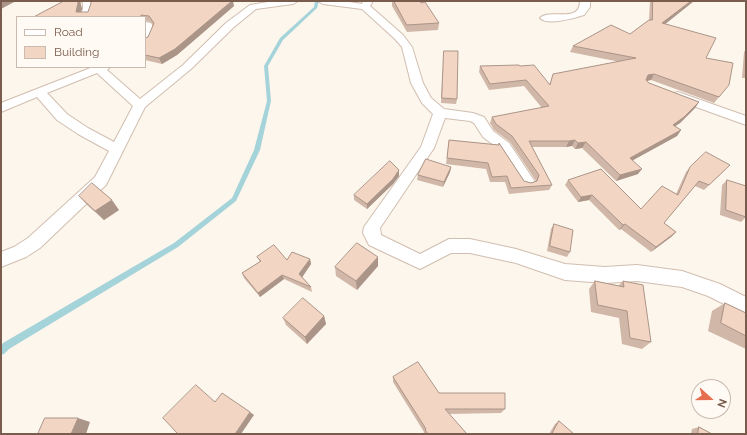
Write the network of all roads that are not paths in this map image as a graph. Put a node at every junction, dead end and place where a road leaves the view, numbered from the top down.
1 (86, 1) edge
2 (293, 1) edge
3 (323, 1) edge
4 (585, 1) edge
5 (367, 4) edge
6 (85, 16) edge
7 (545, 18) dead end
8 (146, 25) edge
9 (146, 38) edge
10 (102, 68) edge
11 (664, 90) edge
12 (39, 92) junction
13 (140, 105) junction
14 (1, 108) edge
15 (440, 113) junction
16 (746, 121) edge
17 (117, 150) junction
18 (528, 182) edge
19 (1, 260) edge
20 (746, 306) edge

1 - 6 street
2 - 13 street
3 - 5 street
4 - 7 street
5 - 15 street
8 - 9 street
10 - 12 street
10 - 13 street
11 - 16 street
12 - 14 street
12 - 17 street
13 - 17 street
15 - 18 street
15 - 20 street
17 - 19 street

